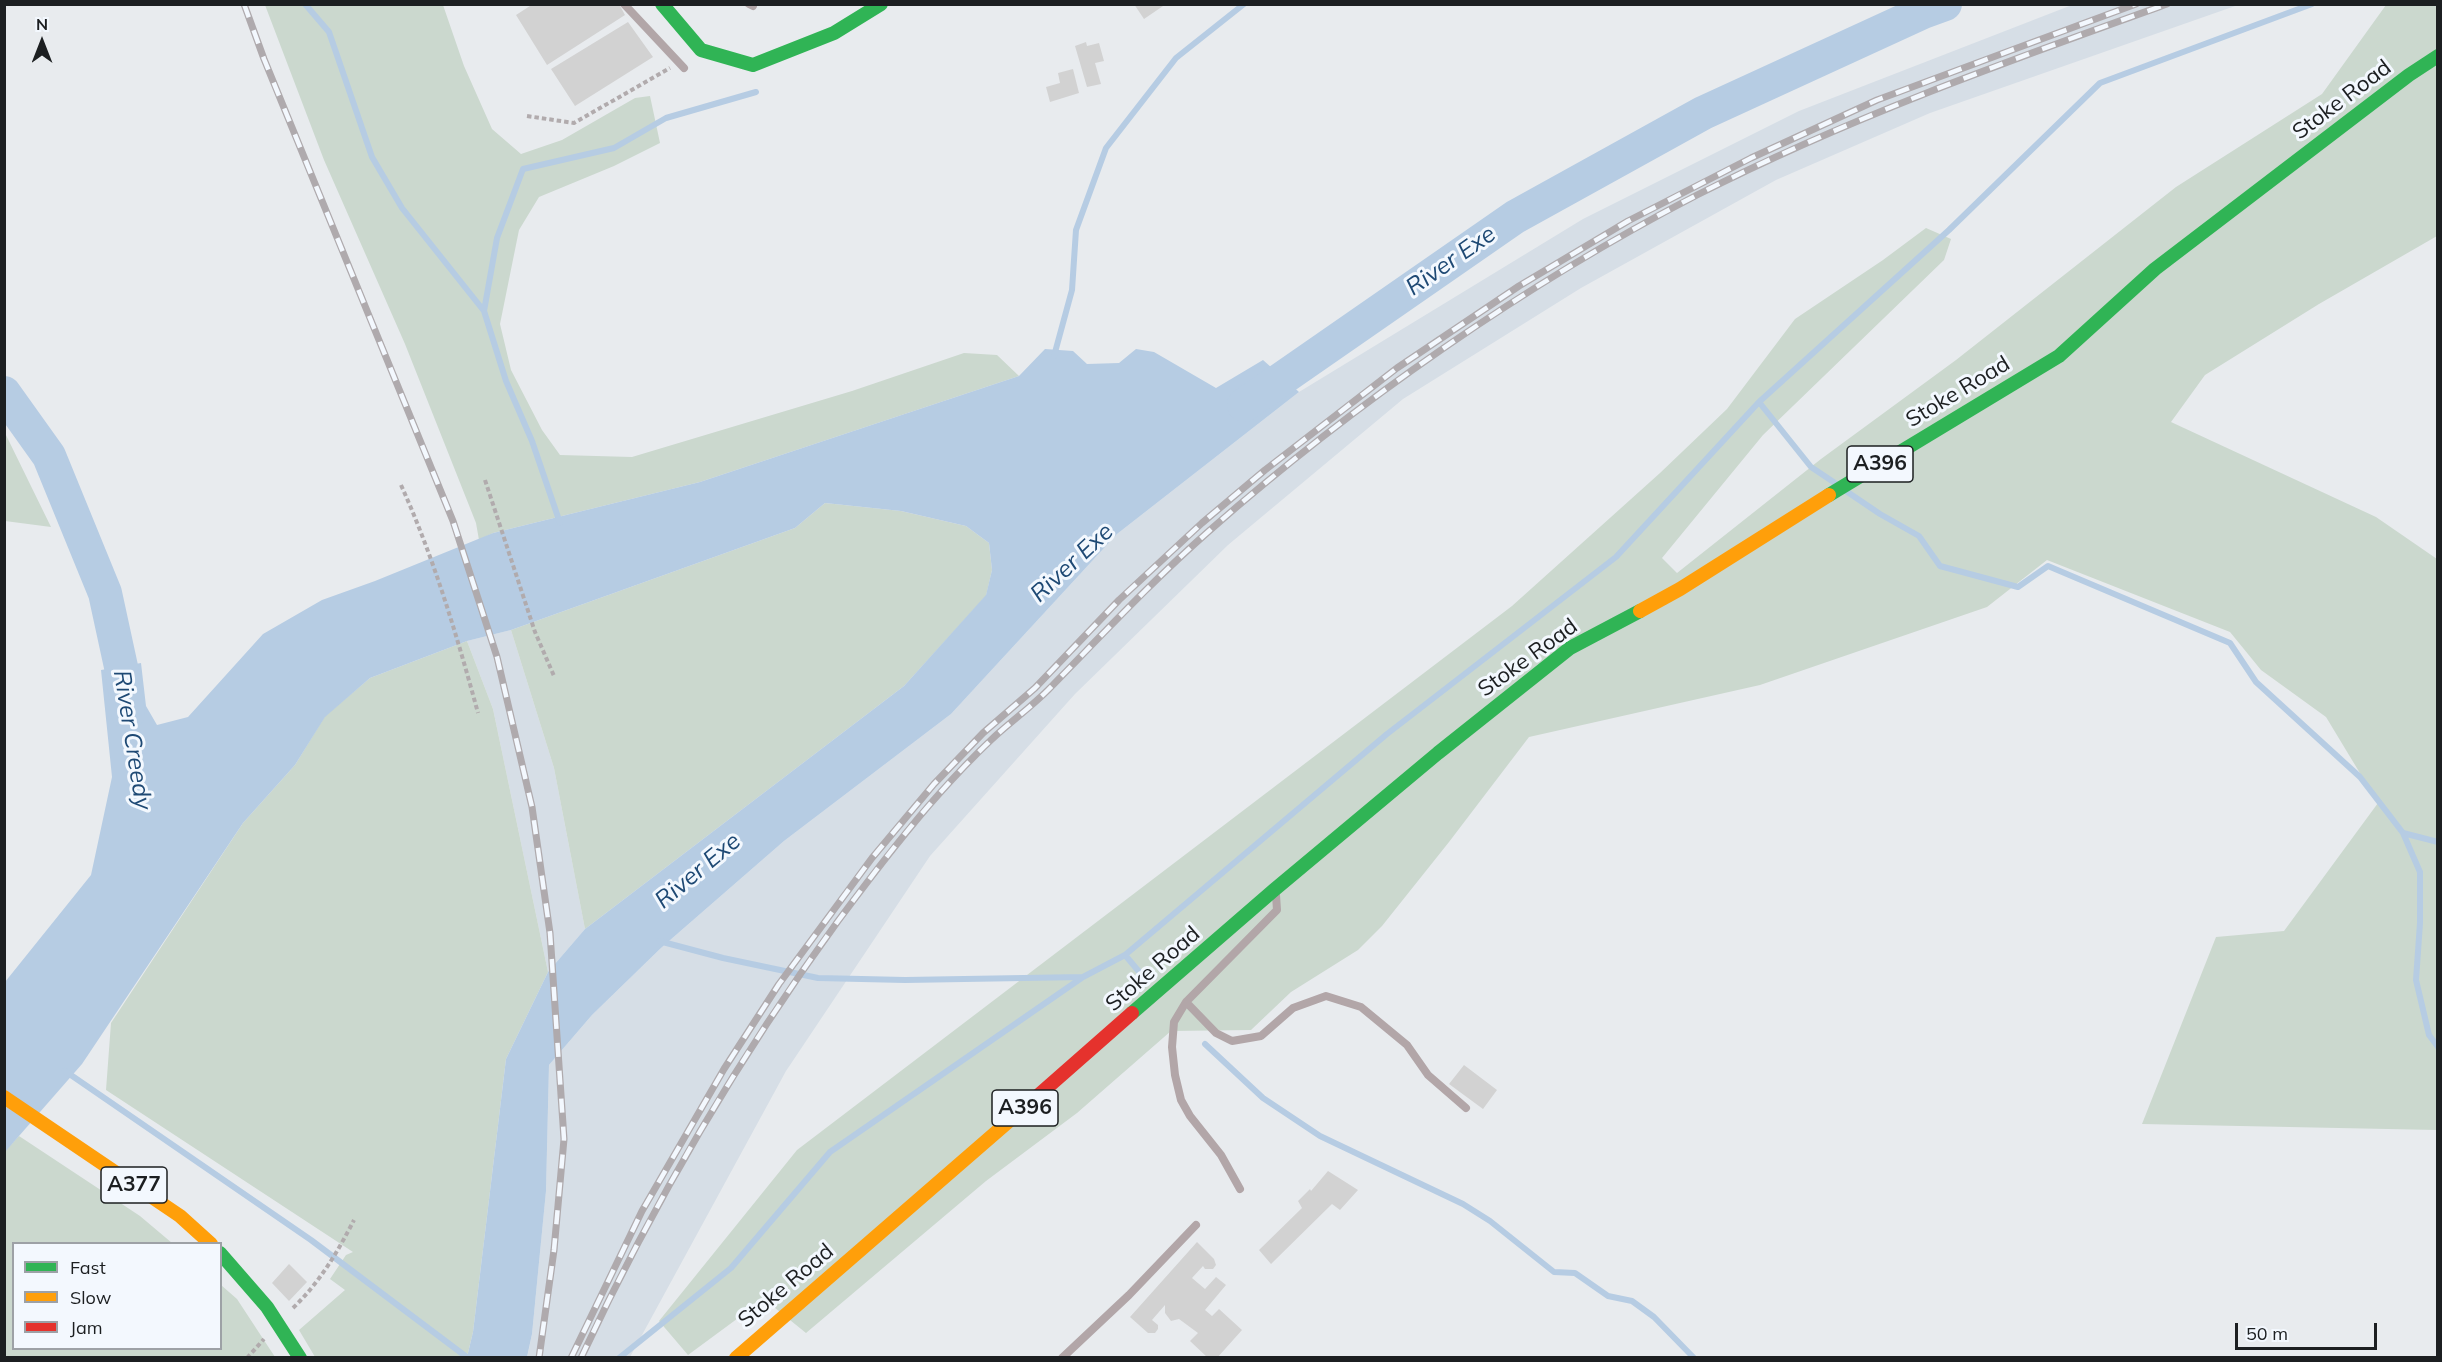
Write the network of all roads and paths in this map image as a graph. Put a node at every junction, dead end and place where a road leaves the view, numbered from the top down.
1 (624, 4) edge
2 (662, 4) edge
3 (881, 4) edge
4 (2438, 56) edge
5 (684, 68) joint
6 (527, 116) dead end
7 (485, 480) dead end
8 (401, 485) dead end
9 (554, 676) dead end
10 (478, 713) dead end
11 (1274, 890) junction
12 (1186, 1002) junction
13 (4, 1097) edge
14 (1466, 1108) dead end
15 (1240, 1189) dead end
16 (354, 1220) dead end
17 (1196, 1225) dead end
18 (210, 1242) edge
19 (222, 1254) edge
20 (278, 1322) junction
21 (300, 1358) edge
22 (736, 1358) edge
23 (1062, 1358) edge

1 - 5 lane
2 - 3 main road
4 - 11 main road, Stoke Road / A396
5 - 6 path
7 - 9 path
8 - 10 path
11 - 12 lane
11 - 22 main road, Stoke Road / A396
12 - 14 lane
12 - 15 lane
13 - 18 main road, A377
16 - 20 path
17 - 23 lane
19 - 20 main road
20 - 21 main road

